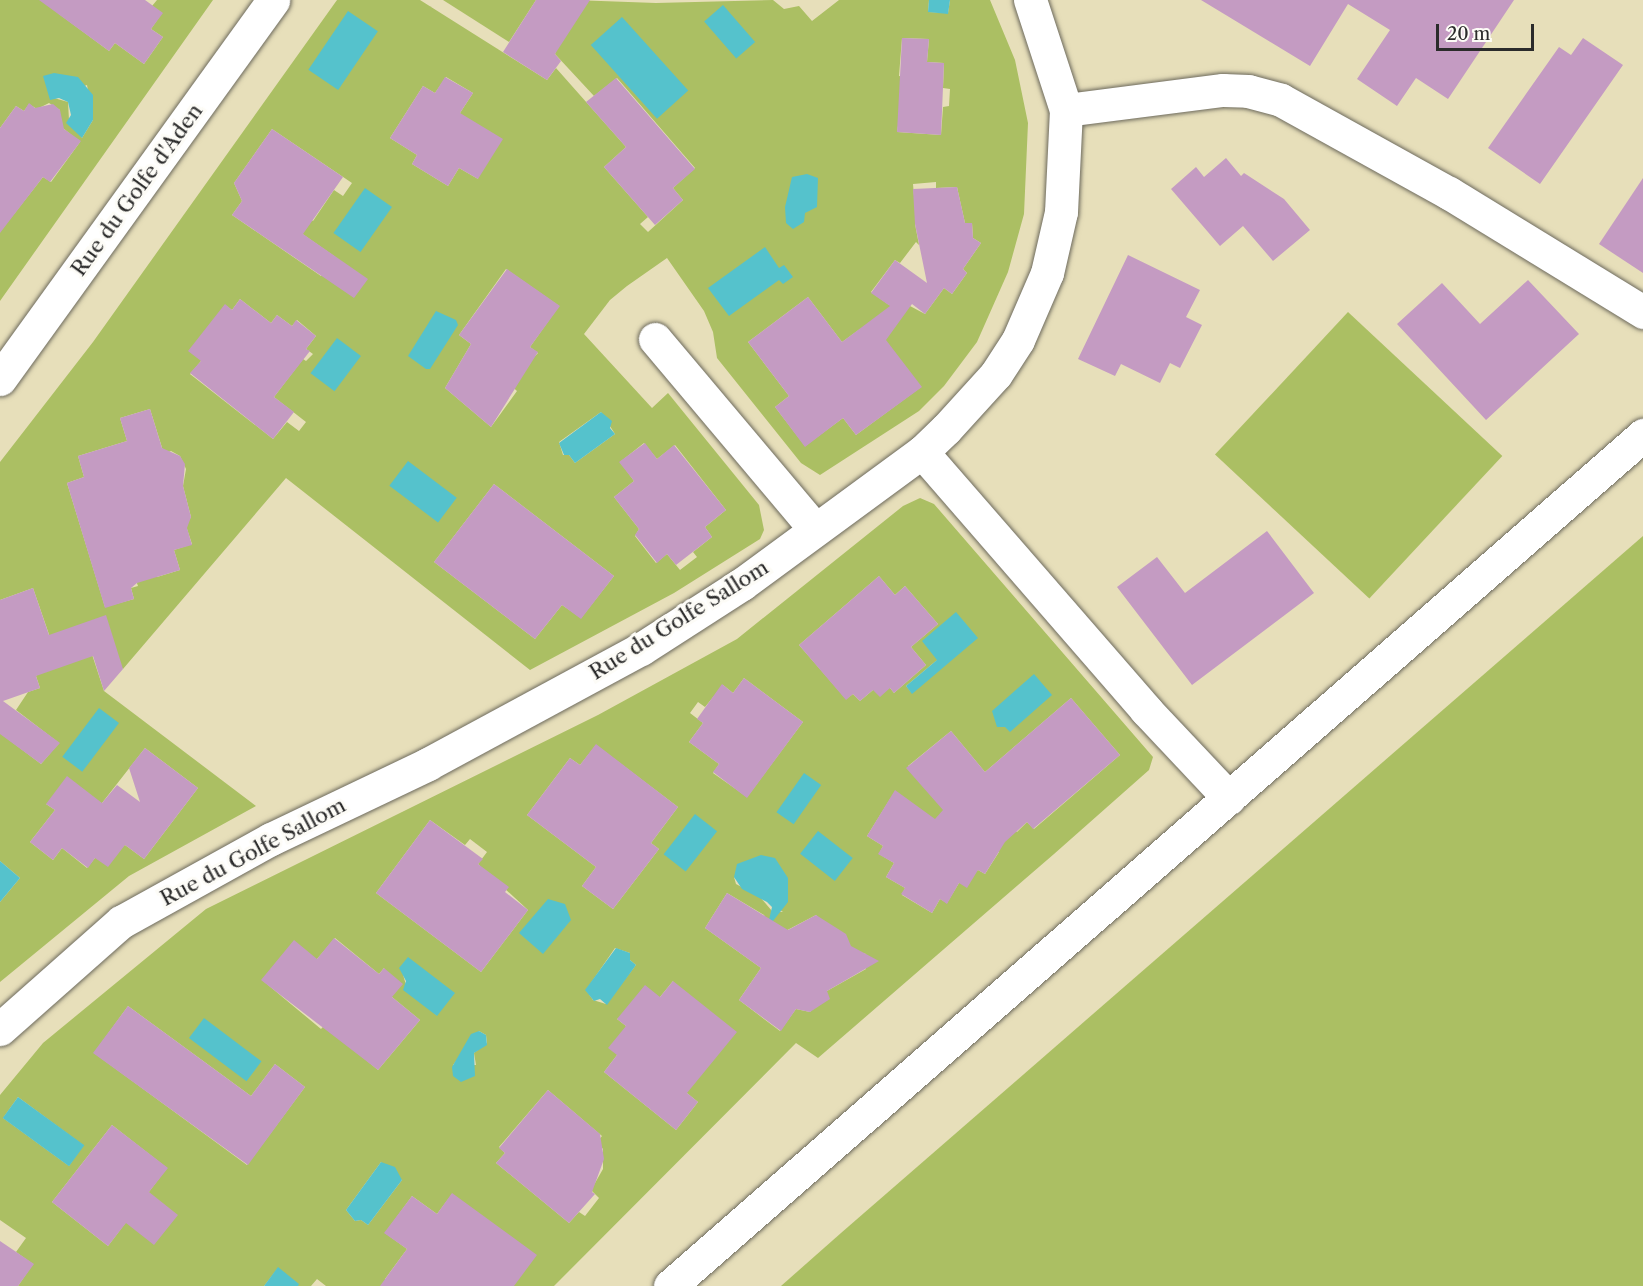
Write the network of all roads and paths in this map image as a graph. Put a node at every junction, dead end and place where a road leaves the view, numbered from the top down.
1 (273, 0) edge
2 (1030, 0) edge
3 (1066, 110) junction
4 (1643, 312) edge
5 (655, 339) dead end
6 (0, 379) edge
7 (1643, 435) edge
8 (922, 452) junction
9 (815, 529) junction
10 (1228, 798) junction
11 (0, 1029) edge
12 (670, 1286) edge

1 - 6 street, Rue du Golfe d'Aden
2 - 3 street, Rue du Golfe Sallom
3 - 4 street
3 - 8 street, Rue du Golfe Sallom
5 - 9 street
7 - 10 street
8 - 9 street, Rue du Golfe Sallom
8 - 10 street
9 - 11 street, Rue du Golfe Sallom
10 - 12 street

